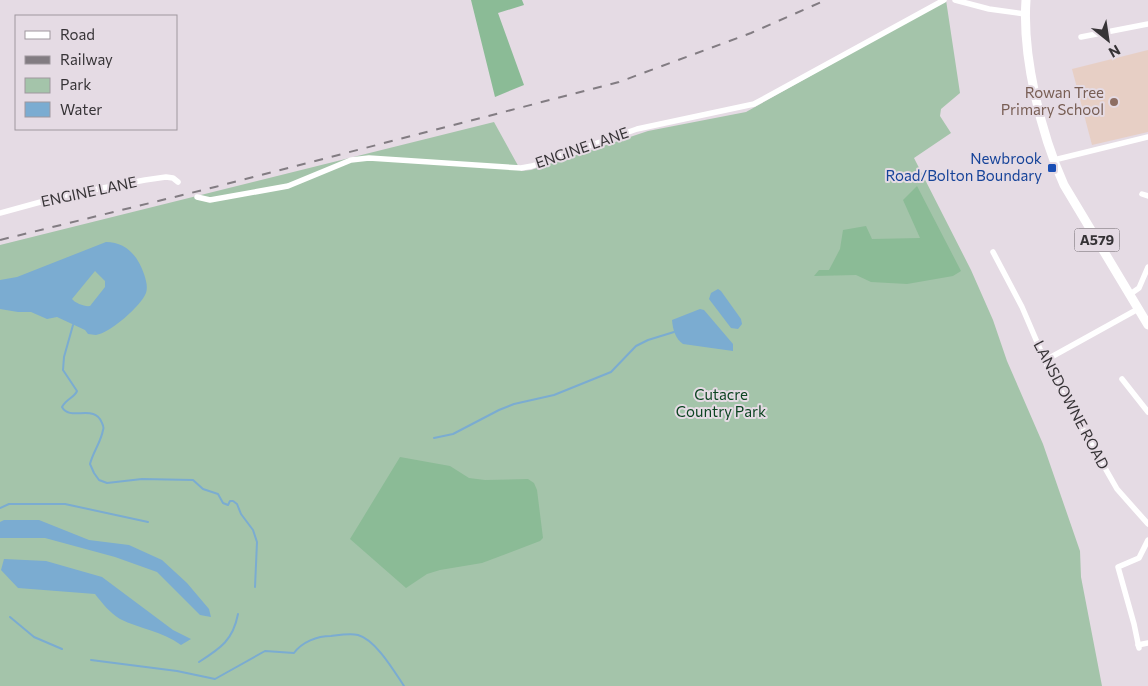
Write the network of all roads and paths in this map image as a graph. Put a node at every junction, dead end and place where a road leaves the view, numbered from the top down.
1 (944, 0) edge
2 (955, 0) edge
3 (979, 0) edge
4 (1026, 0) edge
5 (980, 7) junction
6 (1025, 14) junction
7 (1148, 24) edge
8 (1081, 37) dead end
9 (1148, 137) edge
10 (1054, 160) junction
11 (178, 182) dead end
12 (197, 198) dead end
13 (0, 213) edge
14 (993, 252) dead end
15 (1148, 267) edge
16 (1130, 295) junction
17 (1138, 309) junction
18 (1148, 325) edge
19 (1044, 361) junction
20 (1122, 379) dead end
21 (1148, 412) edge
22 (1148, 524) edge
23 (1148, 540) edge
24 (1148, 643) edge

1 - 12 street, ENGINE LANE
2 - 5 street
3 - 5 street
4 - 6 highway, A579
5 - 6 street
6 - 10 highway, A579
7 - 8 street
9 - 10 street
10 - 16 highway, A579
11 - 13 street, ENGINE LANE
14 - 19 street, LANSDOWNE ROAD
15 - 16 street
16 - 17 highway, A579
17 - 18 highway, A579
17 - 19 street
19 - 22 street, LANSDOWNE ROAD
20 - 21 street
23 - 24 street

